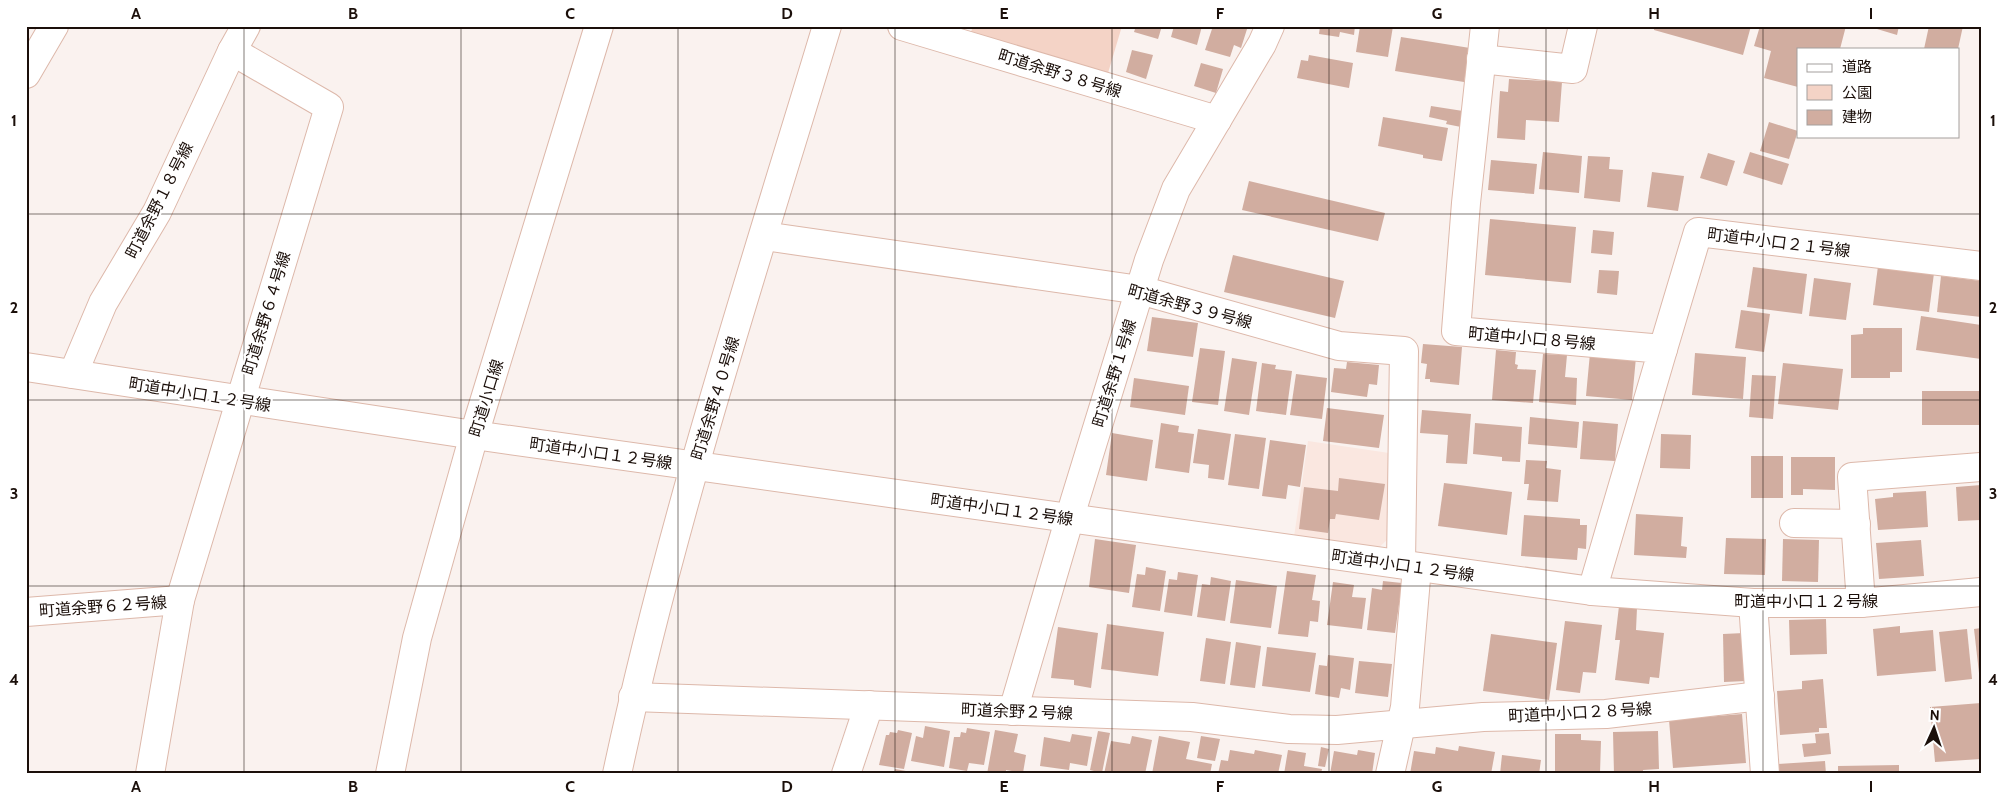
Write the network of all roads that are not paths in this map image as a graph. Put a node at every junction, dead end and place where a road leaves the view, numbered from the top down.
1 (54, 26) edge
2 (246, 26) edge
3 (599, 26) edge
4 (827, 26) edge
5 (902, 26) edge
6 (1270, 26) edge
7 (1485, 26) edge
8 (1583, 26) edge
9 (232, 51) junction
10 (1481, 59) junction
11 (26, 74) edge
12 (1217, 120) junction
13 (764, 236) junction
14 (1981, 266) edge
15 (1140, 290) junction
16 (1663, 348) junction
17 (26, 367) edge
18 (73, 374) junction
19 (239, 400) junction
20 (474, 435) junction
21 (694, 466) junction
22 (1981, 467) edge
23 (1070, 519) junction
24 (1794, 524) dead end
25 (1856, 524) junction
26 (1409, 566) junction
27 (1592, 591) junction
28 (1981, 592) edge
29 (180, 600) junction
30 (1753, 603) junction
31 (1861, 603) junction
32 (26, 612) edge
33 (1760, 696) junction
34 (633, 697) junction
35 (869, 705) junction
36 (1013, 711) junction
37 (1401, 726) junction
38 (150, 774) edge
39 (390, 774) edge
40 (617, 774) edge
41 (846, 774) edge
42 (1390, 774) edge
43 (1765, 774) edge

1 - 11 street
2 - 9 street, 町道余野１８号線
3 - 20 street, 町道小口線
4 - 13 street, 町道余野４０号線
5 - 12 street, 町道余野３８号線
6 - 12 street, 町道余野１号線
7 - 10 street, 町道中小口８号線
8 - 10 street
9 - 18 street, 町道余野１８号線
9 - 19 street, 町道余野６４号線
10 - 16 street, 町道中小口８号線
12 - 15 street, 町道余野１号線
13 - 15 street, 町道余野３９号線
13 - 21 street, 町道余野４０号線
14 - 16 street, 町道中小口２１号線
15 - 23 street, 町道余野１号線
15 - 26 street, 町道余野３９号線
16 - 27 street
17 - 18 street, 町道中小口１２号線
18 - 19 street, 町道中小口１２号線
19 - 20 street, 町道中小口１２号線
19 - 29 street, 町道余野６４号線
20 - 21 street, 町道中小口１２号線
20 - 39 street, 町道小口線
21 - 23 street, 町道中小口１２号線
21 - 34 street, 町道余野４０号線
22 - 25 street
23 - 26 street, 町道中小口１２号線
23 - 36 street, 町道余野１号線
24 - 25 street
25 - 31 street
26 - 27 street, 町道中小口１２号線
26 - 37 street
27 - 30 street, 町道中小口１２号線
28 - 31 street, 町道中小口１２号線
29 - 32 street, 町道余野６２号線
29 - 38 street, 町道余野６４号線
30 - 31 street, 町道中小口１２号線
30 - 33 street
33 - 37 street, 町道中小口２８号線
33 - 43 street
34 - 35 street, 町道余野２号線
34 - 40 street, 町道余野４０号線
35 - 36 street, 町道余野２号線
35 - 41 street
36 - 37 street, 町道余野２号線
37 - 42 street

